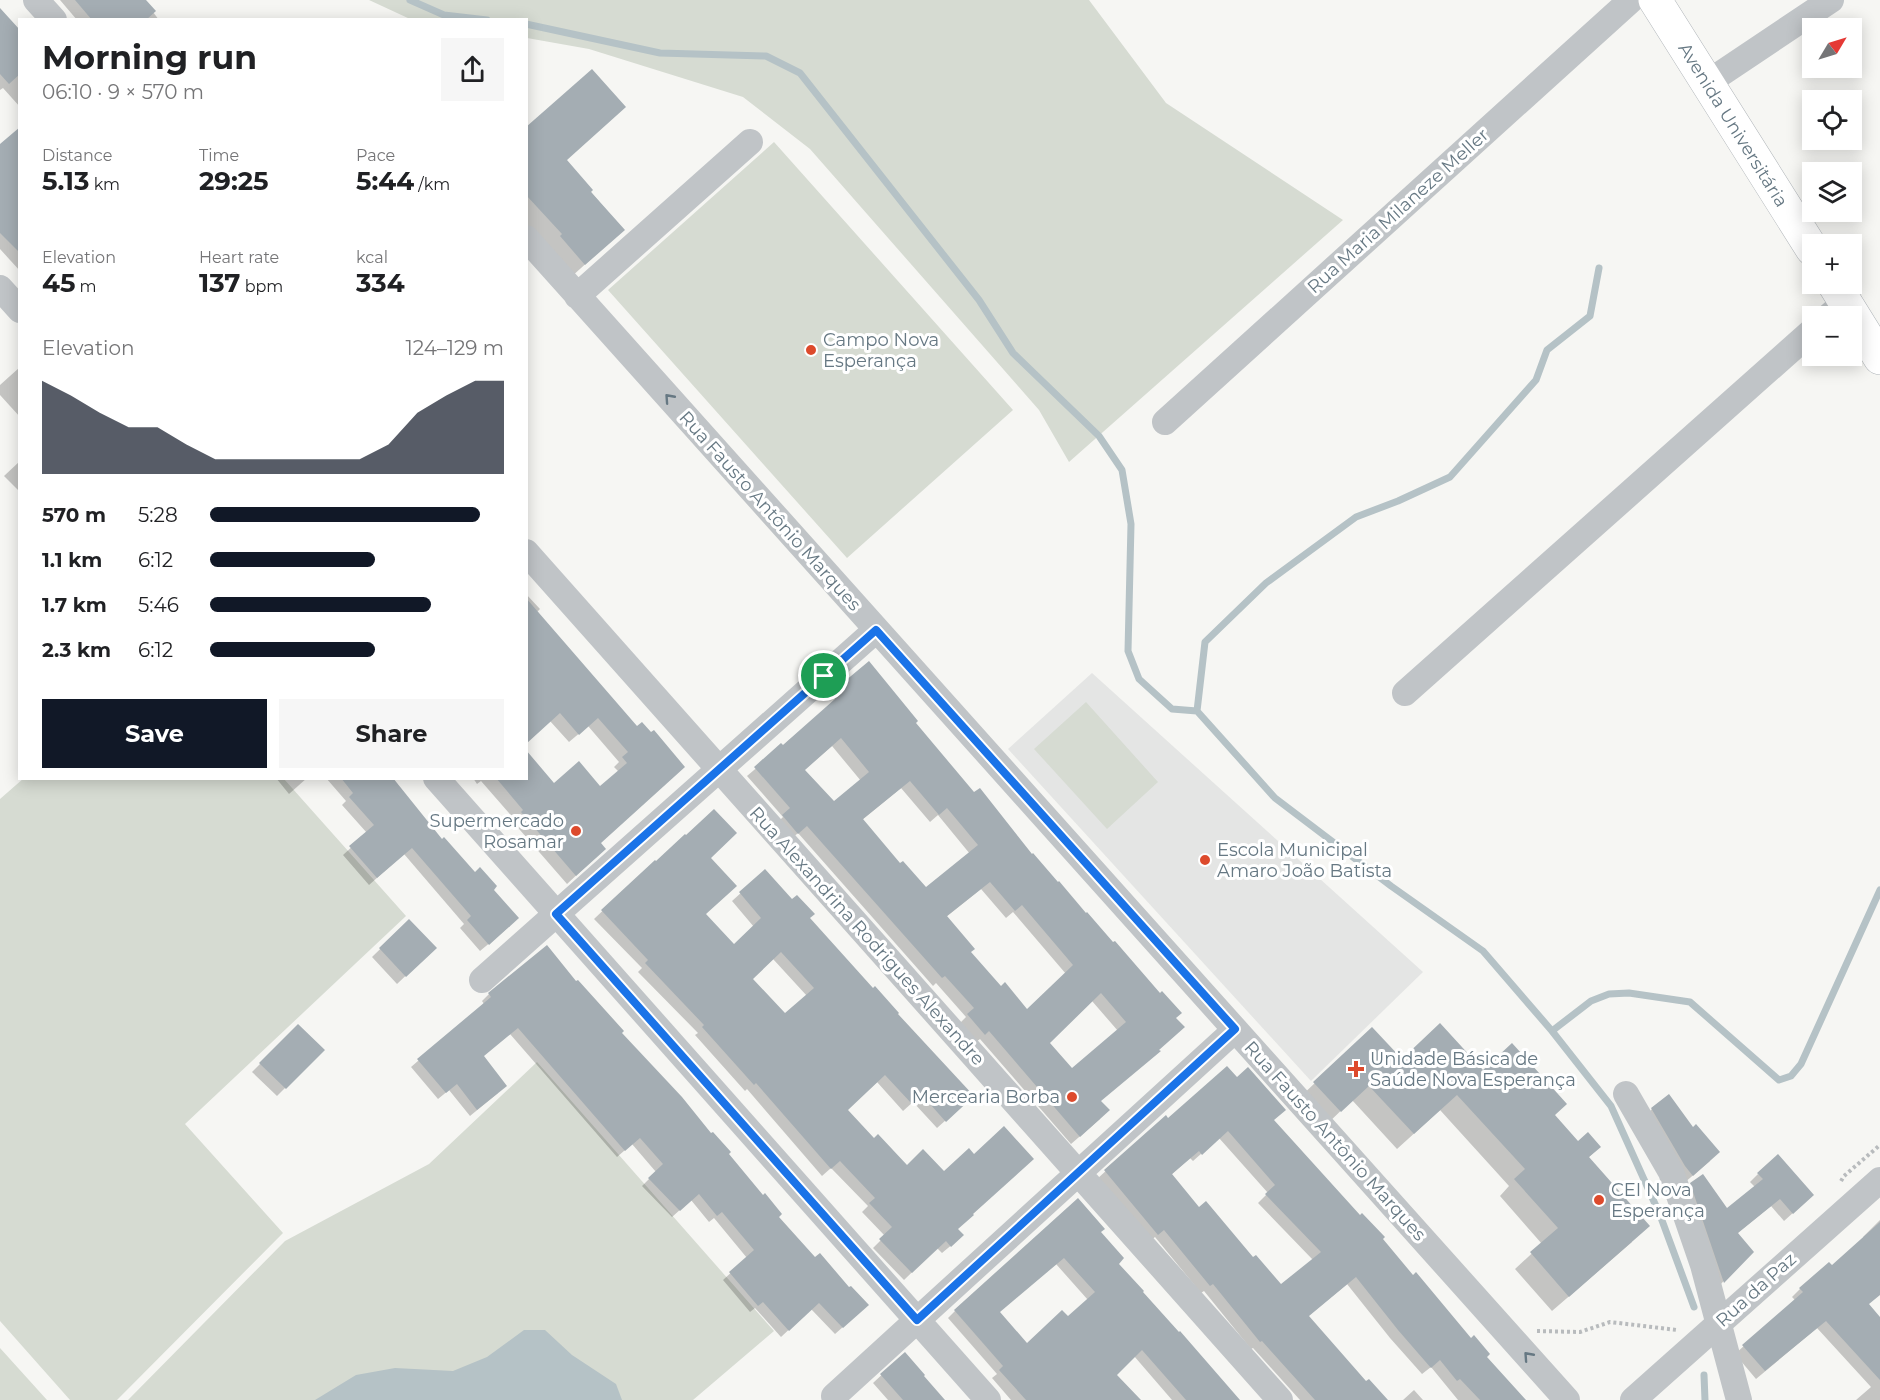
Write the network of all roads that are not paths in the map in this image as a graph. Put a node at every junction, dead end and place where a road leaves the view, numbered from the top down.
1 (36, 0) edge
2 (1631, 0) edge
3 (1655, 0) edge
4 (1831, 0) edge
5 (52, 18) edge
6 (1707, 83) junction
7 (750, 142) dead end
8 (1803, 234) edge
9 (528, 240) edge
10 (0, 288) edge
11 (577, 296) junction
12 (1836, 301) edge
13 (18, 308) edge
14 (1802, 340) edge
15 (1880, 358) edge
16 (1166, 422) dead end
17 (528, 554) edge
18 (876, 630) junction
19 (1405, 693) dead end
20 (719, 769) junction
21 (438, 780) edge
22 (556, 914) junction
23 (482, 980) dead end
24 (1235, 1029) junction
25 (1626, 1094) dead end
26 (1078, 1173) junction
27 (1880, 1180) edge
28 (917, 1320) junction
29 (1720, 1323) junction
30 (834, 1396) dead end
31 (988, 1400) edge
32 (1280, 1400) edge
33 (1567, 1400) edge
34 (1633, 1400) edge
35 (1739, 1400) edge

1 - 5 street
2 - 16 street, Rua Maria Milaneze Meller
3 - 6 main road, Avenida Universitária
4 - 6 street
6 - 8 main road, Avenida Universitária
7 - 11 street
9 - 11 street, Rua Fausto Antônio Marques
10 - 13 street
18 -> 11 street, Rua Fausto Antônio Marques
12 - 15 main road
14 - 19 street
17 - 20 street, Rua Alexandrina Rodrigues Alexandre
18 - 20 street
18 - 24 street, Rua Fausto Antônio Marques
20 - 22 street
20 - 26 street, Rua Alexandrina Rodrigues Alexandre
21 - 22 street
22 - 23 street
22 - 28 street
24 - 26 street
33 -> 24 street, Rua Fausto Antônio Marques
25 - 29 street
26 - 28 street
26 - 32 street, Rua Alexandrina Rodrigues Alexandre
27 - 29 street, Rua da Paz
28 - 30 street
28 - 31 street
29 - 34 street, Rua da Paz
29 - 35 street

